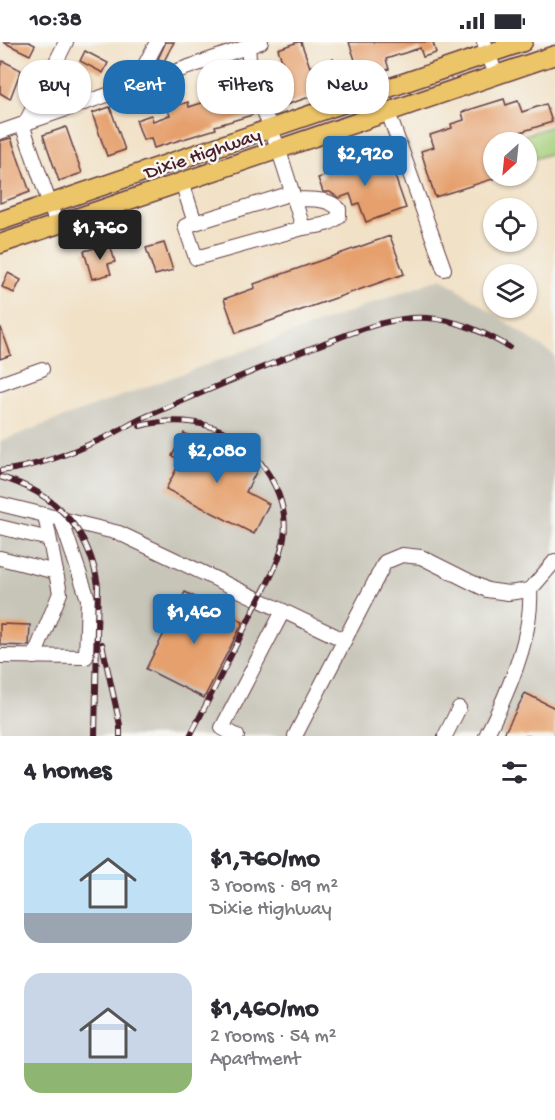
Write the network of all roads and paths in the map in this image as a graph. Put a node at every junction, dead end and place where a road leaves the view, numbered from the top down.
1 (66, 42) edge
2 (157, 42) edge
3 (523, 42) edge
4 (253, 44) edge
5 (486, 48) edge
6 (555, 55) edge
7 (148, 60) edge
8 (185, 68) edge
9 (496, 75) junction
10 (103, 97) edge
11 (389, 112) edge
12 (382, 114) edge
13 (389, 114) edge
14 (25, 124) junction
15 (271, 128) junction
16 (0, 132) edge
17 (278, 149) junction
18 (182, 182) junction
19 (293, 196) junction
20 (51, 204) junction
21 (0, 221) edge
22 (195, 223) junction
23 (57, 225) junction
24 (303, 228) junction
25 (0, 244) edge
26 (444, 269) dead end
27 (42, 369) dead end
28 (0, 384) edge
29 (0, 504) edge
30 (45, 515) junction
31 (62, 519) junction
32 (0, 527) edge
33 (49, 539) junction
34 (0, 558) edge
35 (555, 561) edge
36 (56, 572) junction
37 (530, 590) junction
38 (283, 610) junction
39 (344, 640) junction
40 (0, 656) edge
41 (34, 657) junction
42 (459, 708) dead end
43 (220, 732) edge
44 (237, 736) edge
45 (297, 736) edge
46 (445, 736) edge
47 (486, 736) edge

1 - 14 street
2 - 7 street
3 - 5 main road
4 - 8 street
4 - 15 street
5 - 9 street
5 - 15 main road
6 - 9 main road, Dixie Highway
9 - 11 main road, Dixie Highway
10 - 14 street
12 - 17 main road, Dixie Highway
13 - 26 street
14 - 16 street
14 - 20 street
15 - 17 street
15 - 20 main road
17 - 18 main road, Dixie Highway
17 - 19 street
18 - 22 street
18 - 23 main road, Dixie Highway
19 - 22 street
19 - 24 street
19 - 24 street
20 - 21 main road
20 - 23 street
22 - 24 street
23 - 25 main road, Dixie Highway
27 - 28 street
29 - 30 street
30 - 31 street
30 - 33 street
31 - 38 street
31 - 41 street
32 - 33 street
33 - 36 street
34 - 36 street
35 - 37 street
36 - 41 street
37 - 39 street
37 - 47 street
38 - 39 street
38 - 43 street
39 - 45 street
40 - 41 street
42 - 46 street
43 - 44 street

